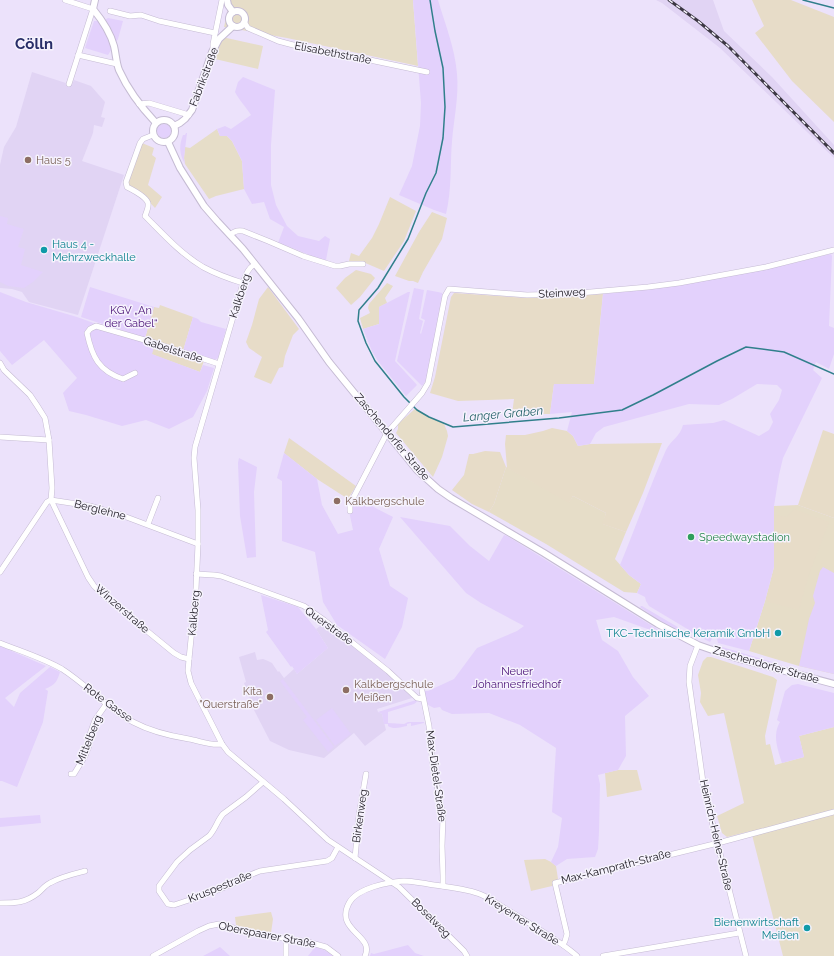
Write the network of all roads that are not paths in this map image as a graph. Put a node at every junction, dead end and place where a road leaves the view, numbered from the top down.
1 (65, 0) edge
2 (95, 0) edge
3 (222, 0) edge
4 (227, 0) edge
5 (93, 9) junction
6 (110, 11) dead end
7 (233, 12) junction
8 (244, 22) junction
9 (233, 26) junction
10 (215, 33) junction
11 (213, 49) junction
12 (78, 55) junction
13 (117, 64) junction
14 (427, 72) dead end
15 (69, 84) dead end
16 (139, 104) junction
17 (189, 114) junction
18 (156, 123) junction
19 (174, 126) junction
20 (153, 135) junction
21 (168, 142) junction
22 (230, 235) junction
23 (834, 250) edge
24 (255, 264) junction
25 (363, 264) dead end
26 (243, 283) junction
27 (0, 363) edge
28 (219, 364) junction
29 (135, 373) dead end
30 (387, 433) junction
31 (0, 437) edge
32 (49, 440) junction
33 (158, 498) dead end
34 (51, 500) junction
35 (43, 509) junction
36 (56, 510) junction
37 (350, 511) dead end
38 (148, 524) junction
39 (198, 544) junction
40 (0, 572) edge
41 (196, 574) junction
42 (0, 643) edge
43 (698, 644) junction
44 (189, 659) junction
45 (834, 684) edge
46 (422, 691) dead end
47 (423, 699) junction
48 (107, 703) junction
49 (694, 713) joint
50 (222, 744) junction
51 (71, 774) dead end
52 (366, 774) dead end
53 (263, 782) junction
54 (834, 812) edge
55 (718, 843) junction
56 (338, 848) junction
57 (355, 858) junction
58 (85, 871) dead end
59 (392, 883) junction
60 (443, 886) junction
61 (0, 903) edge
62 (740, 932) junction
63 (286, 938) junction
64 (563, 945) junction
65 (154, 956) edge
66 (286, 956) edge
67 (338, 956) edge
68 (365, 956) edge
69 (467, 956) edge
70 (577, 956) edge
71 (603, 956) edge
72 (746, 956) edge

1 - 5 street
2 - 5 street
3 - 10 street
4 - 7 street
5 - 12 street
5 - 13 street
6 - 10 street
7 - 8 street
7 - 9 street
8 - 9 street
8 - 14 street, Elisabethstraße
9 - 11 street, Fabrikstraße
10 - 11 street
11 - 17 street, Fabrikstraße
12 - 13 street
12 - 15 street
13 - 16 street
16 - 17 street
16 - 18 street
17 - 19 street, Fabrikstraße
18 - 19 street
18 - 20 street
19 - 21 street
20 - 21 street
20 - 26 street
21 - 22 street, Zaschendorfer Straße
22 - 24 street, Zaschendorfer Straße
22 - 25 street
23 - 30 street, Steinweg
24 - 26 street, Kalkberg
24 - 30 street, Zaschendorfer Straße
26 - 28 street, Kalkberg
27 - 32 street
28 - 29 street, Gabelstraße
28 - 39 street, Kalkberg
30 - 37 street
30 - 43 street, Zaschendorfer Straße
31 - 32 street
32 - 34 street
33 - 38 street
34 - 35 street
34 - 36 street, Winzerstraße
34 - 38 street, Berglehne
35 - 36 street
35 - 40 street
36 - 44 street, Winzerstraße
38 - 39 street, Berglehne
39 - 41 street, Kalkberg
41 - 44 street, Kalkberg
41 - 47 street, Querstraße
42 - 48 street, Rote Gasse
43 - 45 street, Zaschendorfer Straße
43 - 49 street, Zaschendorfer Straße
44 - 50 street, Kalkberg
46 - 47 street, Max-Dietel-Straße
47 - 60 street, Max-Dietel-Straße
48 - 50 street, Rote Gasse
48 - 51 street, Mittelberg
49 - 55 street, Heinrich-Heine-Straße
50 - 53 street, Kalkberg
52 - 57 street, Birkenweg
53 - 56 street, Kalkberg
53 - 56 street, Kruspestraße
54 - 55 street
55 - 62 street, Heinrich-Heine-Straße
55 - 64 street, Max-Kamprath-Straße
56 - 57 street, Kalkberg
57 - 59 street, Kalkberg
58 - 61 street
59 - 60 street, Kreyerner Straße
59 - 68 street
59 - 69 street, Boselweg
60 - 64 street, Kreyerner Straße
62 - 71 street
62 - 72 street, Heinrich-Heine-Straße
63 - 65 street, Oberspaarer Straße
63 - 66 street
63 - 67 street, Oberspaarer Straße
64 - 70 street, Kreyerner Straße

